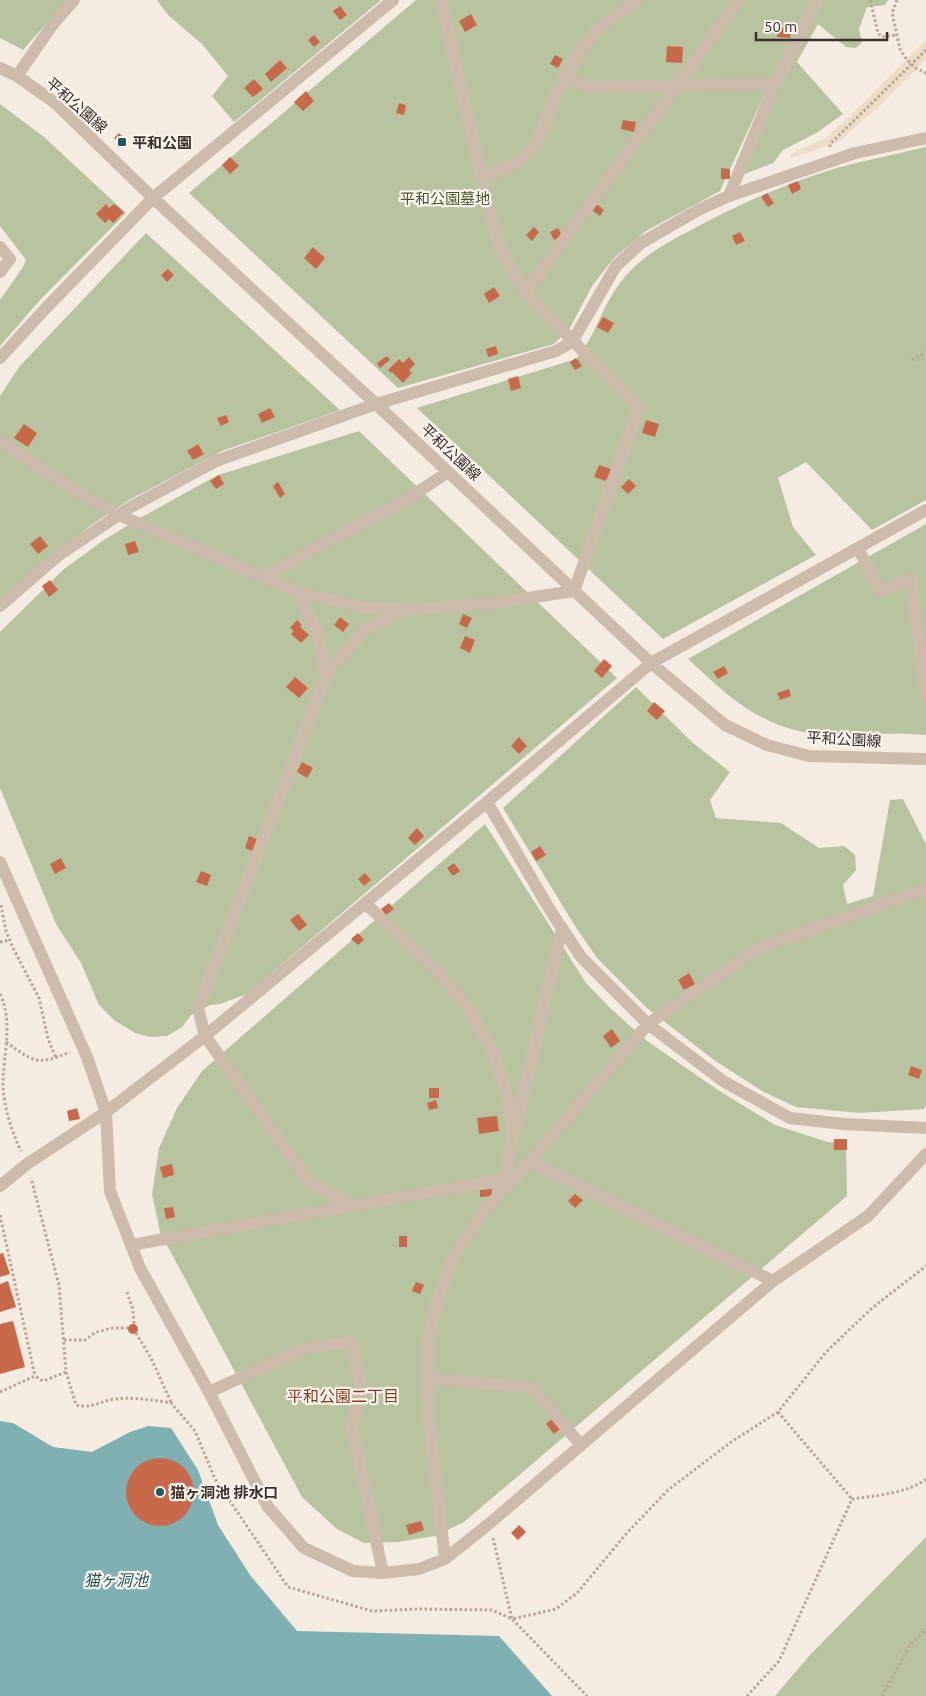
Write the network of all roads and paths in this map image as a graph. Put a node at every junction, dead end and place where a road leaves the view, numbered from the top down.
1 (74, 0) edge
2 (393, 0) edge
3 (441, 0) edge
4 (637, 0) edge
5 (739, 0) edge
6 (816, 0) edge
7 (870, 0) edge
8 (897, 0) edge
9 (896, 35) junction
10 (926, 50) edge
11 (911, 64) junction
12 (0, 68) edge
13 (926, 73) edge
14 (17, 76) junction
15 (565, 76) junction
16 (775, 84) junction
17 (676, 86) junction
18 (926, 138) edge
19 (831, 149) dead end
20 (482, 179) junction
21 (729, 196) junction
22 (154, 198) junction
23 (0, 247) edge
24 (0, 272) edge
25 (525, 293) junction
26 (572, 342) junction
27 (926, 352) edge
28 (0, 358) edge
29 (912, 360) dead end
30 (376, 404) junction
31 (0, 441) edge
32 (448, 472) junction
33 (926, 510) edge
34 (119, 515) junction
35 (858, 548) junction
36 (263, 577) junction
37 (574, 591) junction
38 (298, 592) junction
39 (0, 606) edge
40 (406, 609) junction
41 (651, 663) junction
42 (326, 676) junction
43 (926, 697) edge
44 (926, 759) edge
45 (487, 802) junction
46 (0, 862) edge
47 (926, 888) edge
48 (0, 899) edge
49 (365, 903) junction
50 (562, 928) junction
51 (10, 940) junction
52 (0, 942) edge
53 (0, 994) edge
54 (648, 1024) junction
55 (204, 1036) junction
56 (6, 1042) junction
57 (82, 1047) junction
58 (56, 1058) junction
59 (106, 1112) junction
60 (926, 1128) edge
61 (513, 1138) junction
62 (926, 1154) edge
63 (530, 1161) junction
64 (27, 1164) junction
65 (509, 1178) junction
66 (0, 1186) edge
67 (355, 1206) junction
68 (0, 1215) edge
69 (131, 1245) junction
70 (926, 1266) edge
71 (772, 1281) junction
72 (127, 1292) dead end
73 (134, 1324) dead end
74 (128, 1328) dead end
75 (136, 1333) dead end
76 (64, 1340) junction
77 (35, 1376) junction
78 (428, 1379) junction
79 (0, 1392) edge
80 (209, 1392) junction
81 (171, 1403) dead end
82 (778, 1412) junction
83 (581, 1445) junction
84 (926, 1479) edge
85 (852, 1499) junction
86 (490, 1523) junction
87 (445, 1558) junction
88 (383, 1573) junction
89 (926, 1630) edge
90 (747, 1696) edge
91 (882, 1696) edge

1 - 14 street
2 - 22 street
3 - 20 street
4 - 15 street
5 - 17 street
6 - 16 street
7 - 9 path
8 - 9 path
9 - 11 path
10 - 11 path
11 - 13 path
11 - 19 path
12 - 14 street, 平和公園線
14 - 22 street, 平和公園線
15 - 17 street
15 - 20 street
16 - 17 street
16 - 21 street
17 - 25 street
18 - 21 street
20 - 25 street
21 - 26 street
22 - 28 street
22 - 30 street, 平和公園線
23 - 24 street
25 - 26 street
26 - 30 street
26 - 37 street
27 - 29 path
30 - 32 street, 平和公園線
30 - 34 street
31 - 34 street
32 - 36 street
32 - 37 street, 平和公園線
33 - 35 street
34 - 36 street
34 - 39 street
35 - 41 street
35 - 43 street
36 - 38 street
37 - 40 street
37 - 41 street, 平和公園線
38 - 40 street
38 - 42 street
40 - 42 street
41 - 44 street, 平和公園線
41 - 45 street
42 - 55 street
45 - 49 street
45 - 50 street
46 - 57 street
47 - 54 street
48 - 51 path
49 - 55 street
49 - 61 street
50 - 54 street
50 - 61 street
51 - 52 path
51 - 58 path
53 - 56 path
54 - 60 street
54 - 63 street
55 - 59 street
55 - 67 street
56 - 58 path
56 - 64 path
57 - 58 path
57 - 59 street
59 - 64 street
59 - 69 street
61 - 65 street
62 - 71 street
63 - 65 street
63 - 71 street
64 - 66 street
64 - 76 path
65 - 67 street
65 - 78 street
67 - 69 street
68 - 77 path
69 - 80 street
70 - 82 path
71 - 83 street
72 - 73 path
74 - 76 path
75 - 81 path
76 - 77 path
77 - 79 path
78 - 83 street
78 - 87 street
80 - 88 street
80 - 88 street
82 - 85 path
82 - 86 path
83 - 86 street
84 - 85 path
85 - 90 path
86 - 87 street
87 - 88 street
89 - 91 path

